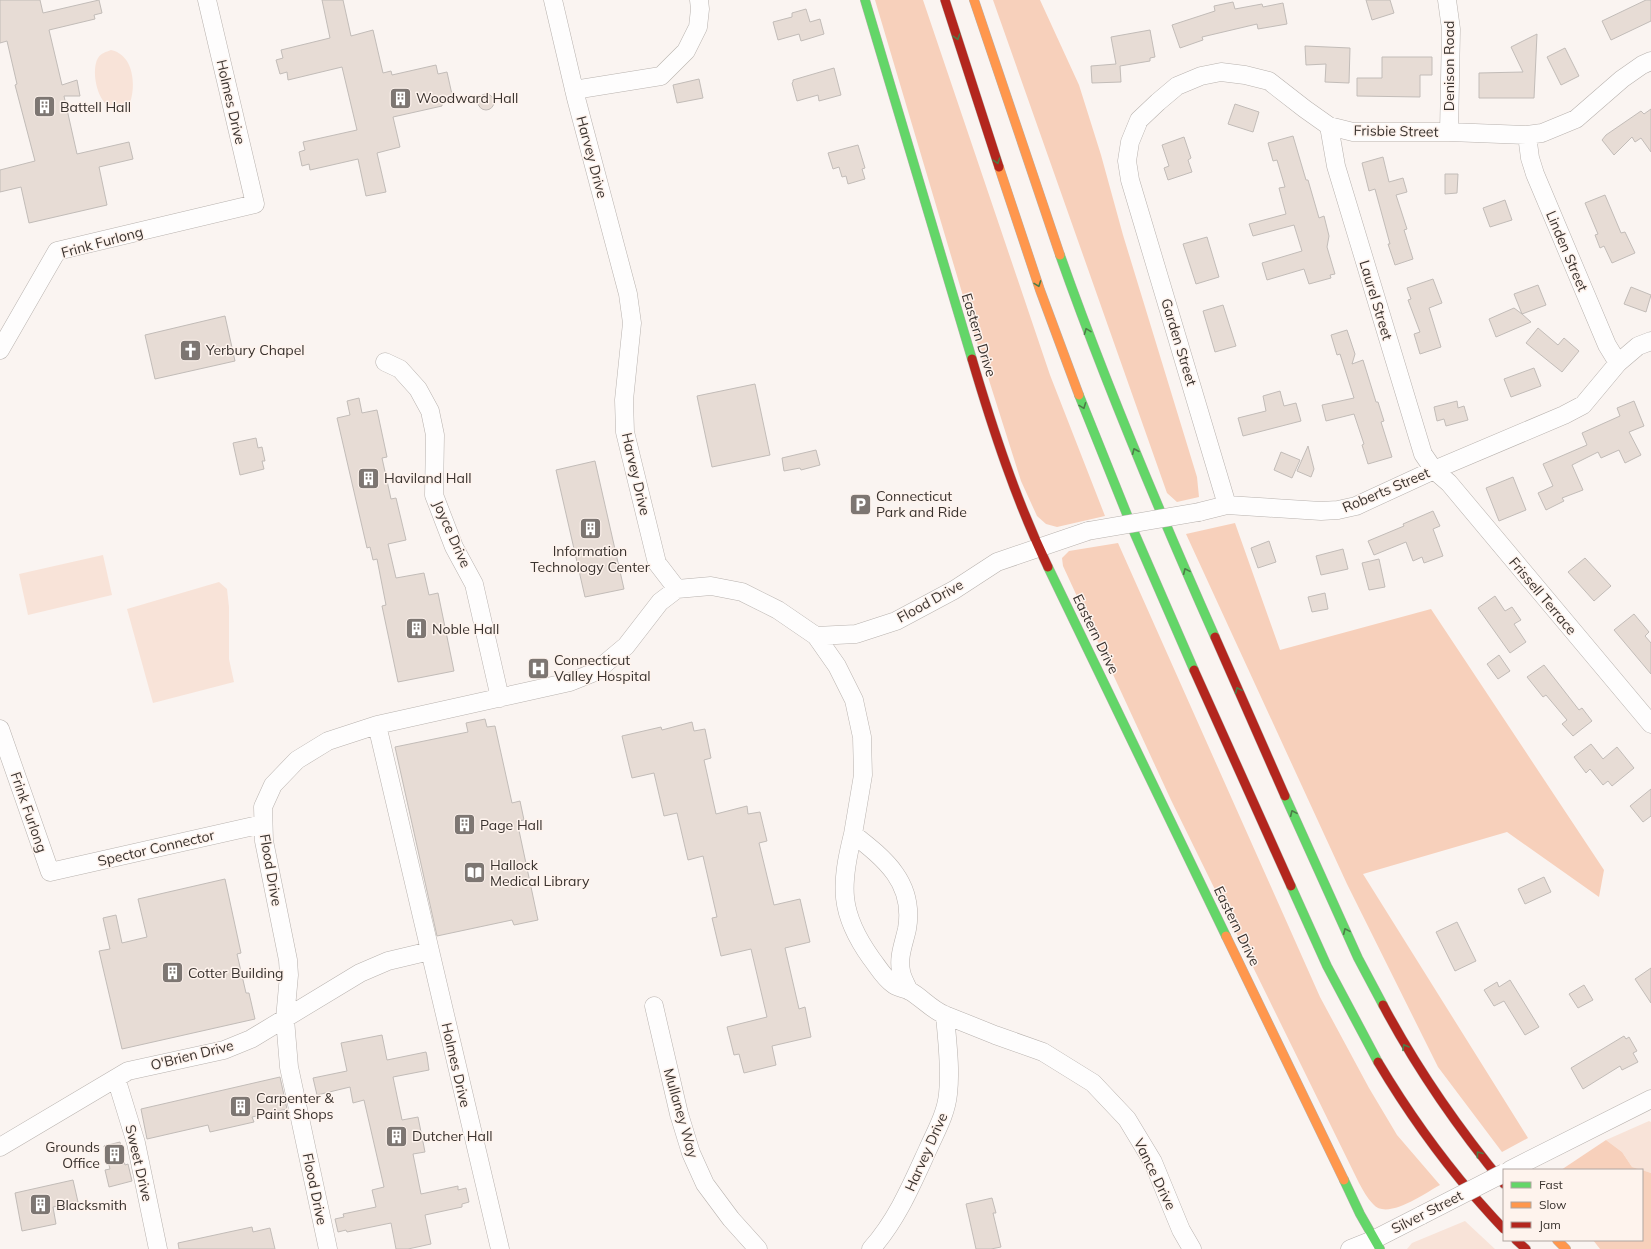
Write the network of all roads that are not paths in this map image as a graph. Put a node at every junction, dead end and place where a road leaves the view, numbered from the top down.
1 (207, 0) edge
2 (553, 0) edge
3 (699, 0) edge
4 (864, 0) edge
5 (945, 0) edge
6 (974, 0) edge
7 (1447, 0) edge
8 (1651, 61) edge
9 (574, 90) junction
10 (1329, 126) junction
11 (1449, 132) junction
12 (1527, 135) junction
13 (1130, 180) joint
14 (255, 204) joint
15 (1651, 341) edge
16 (0, 350) edge
17 (386, 362) dead end
18 (1618, 363) junction
19 (1434, 470) junction
20 (1227, 505) junction
21 (1039, 548) junction
22 (677, 589) junction
23 (816, 636) junction
24 (500, 698) junction
25 (1651, 724) edge
26 (377, 725) junction
27 (0, 728) edge
28 (263, 824) junction
29 (853, 834) junction
30 (50, 872) joint
31 (430, 951) junction
32 (909, 991) junction
33 (654, 1006) dead end
34 (945, 1015) junction
35 (285, 1019) junction
36 (116, 1078) junction
37 (1651, 1099) edge
38 (0, 1147) edge
39 (1512, 1169) edge
40 (1503, 1174) edge
41 (1503, 1183) edge
42 (1503, 1228) edge
43 (1517, 1241) edge
44 (1558, 1241) edge
45 (1377, 1244) edge
46 (158, 1249) edge
47 (328, 1249) edge
48 (500, 1249) edge
49 (758, 1249) edge
50 (871, 1249) edge
51 (1192, 1249) edge
52 (1350, 1249) edge
53 (1526, 1249) edge
54 (1566, 1249) edge

1 - 14 street, Holmes Drive
2 - 9 street, Harvey Drive
3 - 9 street
4 - 21 main road, Eastern Drive
5 -> 42 main road
41 -> 6 main road
7 - 11 street, Denison Road
8 - 12 street, Frisbie Street
9 - 22 street, Harvey Drive
10 - 11 street, Frisbie Street
10 - 13 street, Frisbie Street
10 - 19 street, Laurel Street
11 - 12 street, Frisbie Street
12 - 18 street, Linden Street
13 - 20 street, Garden Street
14 - 16 street, Frink Furlong
15 - 18 street, Roberts Street
17 - 24 street, Joyce Drive
18 - 19 street, Roberts Street
19 - 20 street, Roberts Street
19 - 25 street, Frissell Terrace
20 - 21 street, Roberts Street, bridge
21 - 23 street, Flood Drive
21 - 45 main road, Eastern Drive
22 - 23 street
22 - 24 street, Flood Drive
23 - 29 street
24 - 26 street, Flood Drive
26 - 28 street, Flood Drive
26 - 31 street, Holmes Drive
27 - 30 street, Frink Furlong
28 - 30 street, Spector Connector
28 - 35 street, Flood Drive
29 - 32 street
29 - 32 street
31 - 35 street, O'Brien Drive
31 - 48 street, Holmes Drive
32 - 34 street
33 - 49 street, Mullaney Way
34 - 50 street, Harvey Drive
34 - 51 street, Vance Drive
35 - 36 street, O'Brien Drive
35 - 47 street, Flood Drive
36 - 38 street, O'Brien Drive
36 - 46 street, Sweet Drive
37 - 39 street
40 - 45 street, Silver Street, bridge
43 - 53 main road
44 - 54 main road
45 - 52 street, Silver Street

